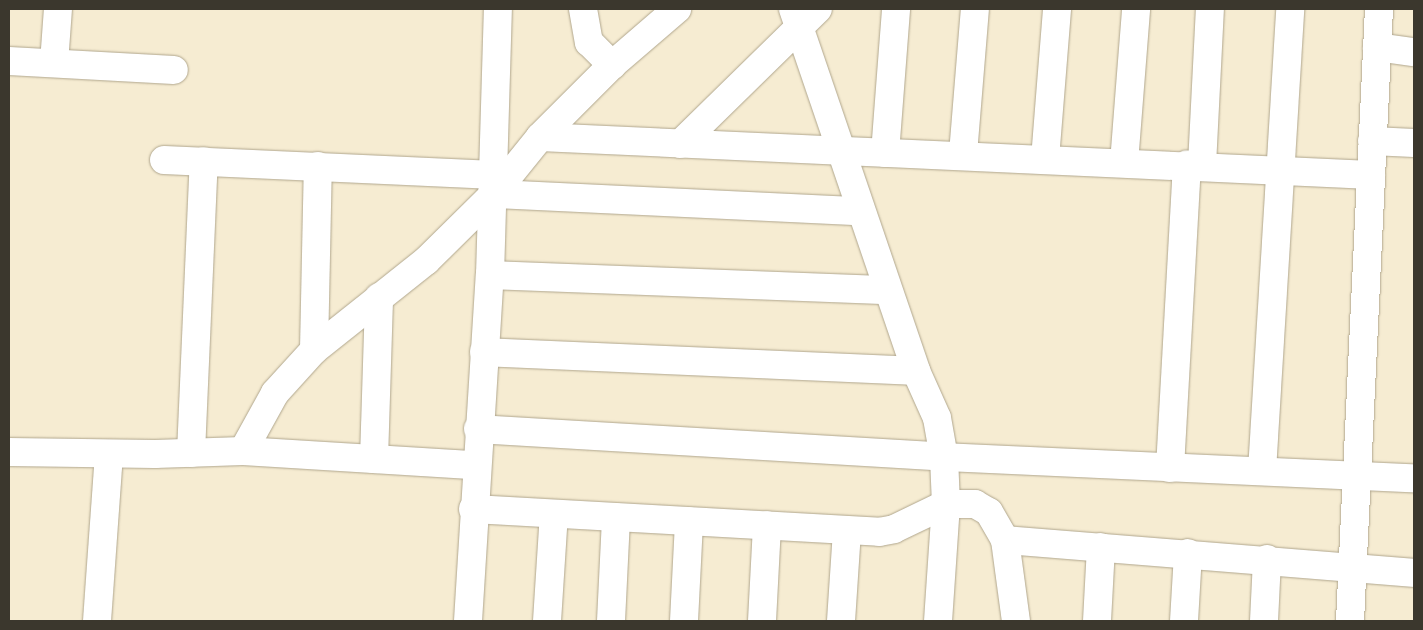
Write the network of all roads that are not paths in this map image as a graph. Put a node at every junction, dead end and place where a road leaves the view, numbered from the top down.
1 (58, 9) edge
2 (498, 9) edge
3 (583, 9) edge
4 (677, 9) edge
5 (896, 9) edge
6 (975, 9) edge
7 (1057, 9) edge
8 (1136, 9) edge
9 (1210, 9) edge
10 (1290, 9) edge
11 (1379, 9) edge
12 (803, 14) edge
13 (1377, 46) junction
14 (1414, 52) edge
15 (9, 61) edge
16 (54, 64) junction
17 (612, 65) junction
18 (174, 70) dead end
19 (540, 137) junction
20 (1372, 142) junction
21 (1414, 143) edge
22 (680, 144) junction
23 (841, 152) junction
24 (885, 154) junction
25 (963, 154) junction
26 (1045, 159) junction
27 (164, 160) dead end
28 (204, 161) junction
29 (1124, 163) junction
30 (1195, 165) junction
31 (318, 166) junction
32 (1281, 170) junction
33 (1370, 175) junction
34 (494, 185) junction
35 (861, 211) junction
36 (490, 275) junction
37 (888, 290) junction
38 (379, 297) junction
39 (314, 350) junction
40 (484, 352) junction
41 (916, 372) junction
42 (478, 429) junction
43 (243, 451) junction
44 (9, 452) edge
45 (191, 453) junction
46 (108, 454) junction
47 (944, 457) junction
48 (374, 459) junction
49 (475, 465) junction
50 (1170, 468) junction
51 (1262, 472) junction
52 (1355, 476) junction
53 (1414, 478) edge
54 (946, 504) junction
55 (473, 509) junction
56 (554, 514) junction
57 (616, 517) junction
58 (689, 521) junction
59 (766, 525) junction
60 (847, 530) junction
61 (1005, 540) junction
62 (1101, 547) junction
63 (1188, 553) junction
64 (1267, 559) junction
65 (1353, 568) junction
66 (1414, 573) edge
67 (97, 621) edge
68 (468, 621) edge
69 (547, 621) edge
70 (611, 621) edge
71 (684, 621) edge
72 (762, 621) edge
73 (841, 621) edge
74 (938, 621) edge
75 (1016, 621) edge
76 (1097, 621) edge
77 (1184, 621) edge
78 (1264, 621) edge
79 (1350, 621) edge

1 - 16 street
2 - 34 street
3 - 17 street
4 - 17 street
5 - 24 street
6 - 25 street
7 - 26 street
8 - 29 street
9 - 30 street
10 - 32 street
11 - 13 street
12 - 22 street
12 - 23 street
13 - 14 street
13 - 20 street
15 - 16 street
16 - 18 street
17 - 19 street
19 - 22 street
19 - 34 street
20 - 21 street
20 - 33 street
22 - 23 street
23 - 24 street
23 - 35 street
24 - 25 street
25 - 26 street
26 - 29 street
27 - 28 street
28 - 31 street
28 - 45 street
29 - 30 street
30 - 32 street
30 - 50 street
31 - 34 street
31 - 39 street
32 - 33 street
32 - 51 street
33 - 52 street
34 - 35 street
34 - 36 street
34 - 38 street
35 - 37 street
36 - 37 street
36 - 40 street
37 - 41 street
38 - 39 street
38 - 48 street
39 - 43 street
40 - 41 street
40 - 42 street
41 - 47 street
42 - 47 street
42 - 49 street
43 - 45 street
43 - 48 street
44 - 46 street
45 - 46 street
46 - 67 street
47 - 50 street
47 - 54 street
48 - 49 street
49 - 55 street
50 - 51 street
51 - 52 street
52 - 53 street
52 - 65 street
54 - 60 street
54 - 61 street
54 - 74 street
55 - 56 street
55 - 68 street
56 - 57 street
56 - 69 street
57 - 58 street
57 - 70 street
58 - 59 street
58 - 71 street
59 - 60 street
59 - 72 street
60 - 73 street
61 - 62 street
61 - 75 street
62 - 63 street
62 - 76 street
63 - 64 street
63 - 77 street
64 - 65 street
64 - 78 street
65 - 66 street
65 - 79 street

